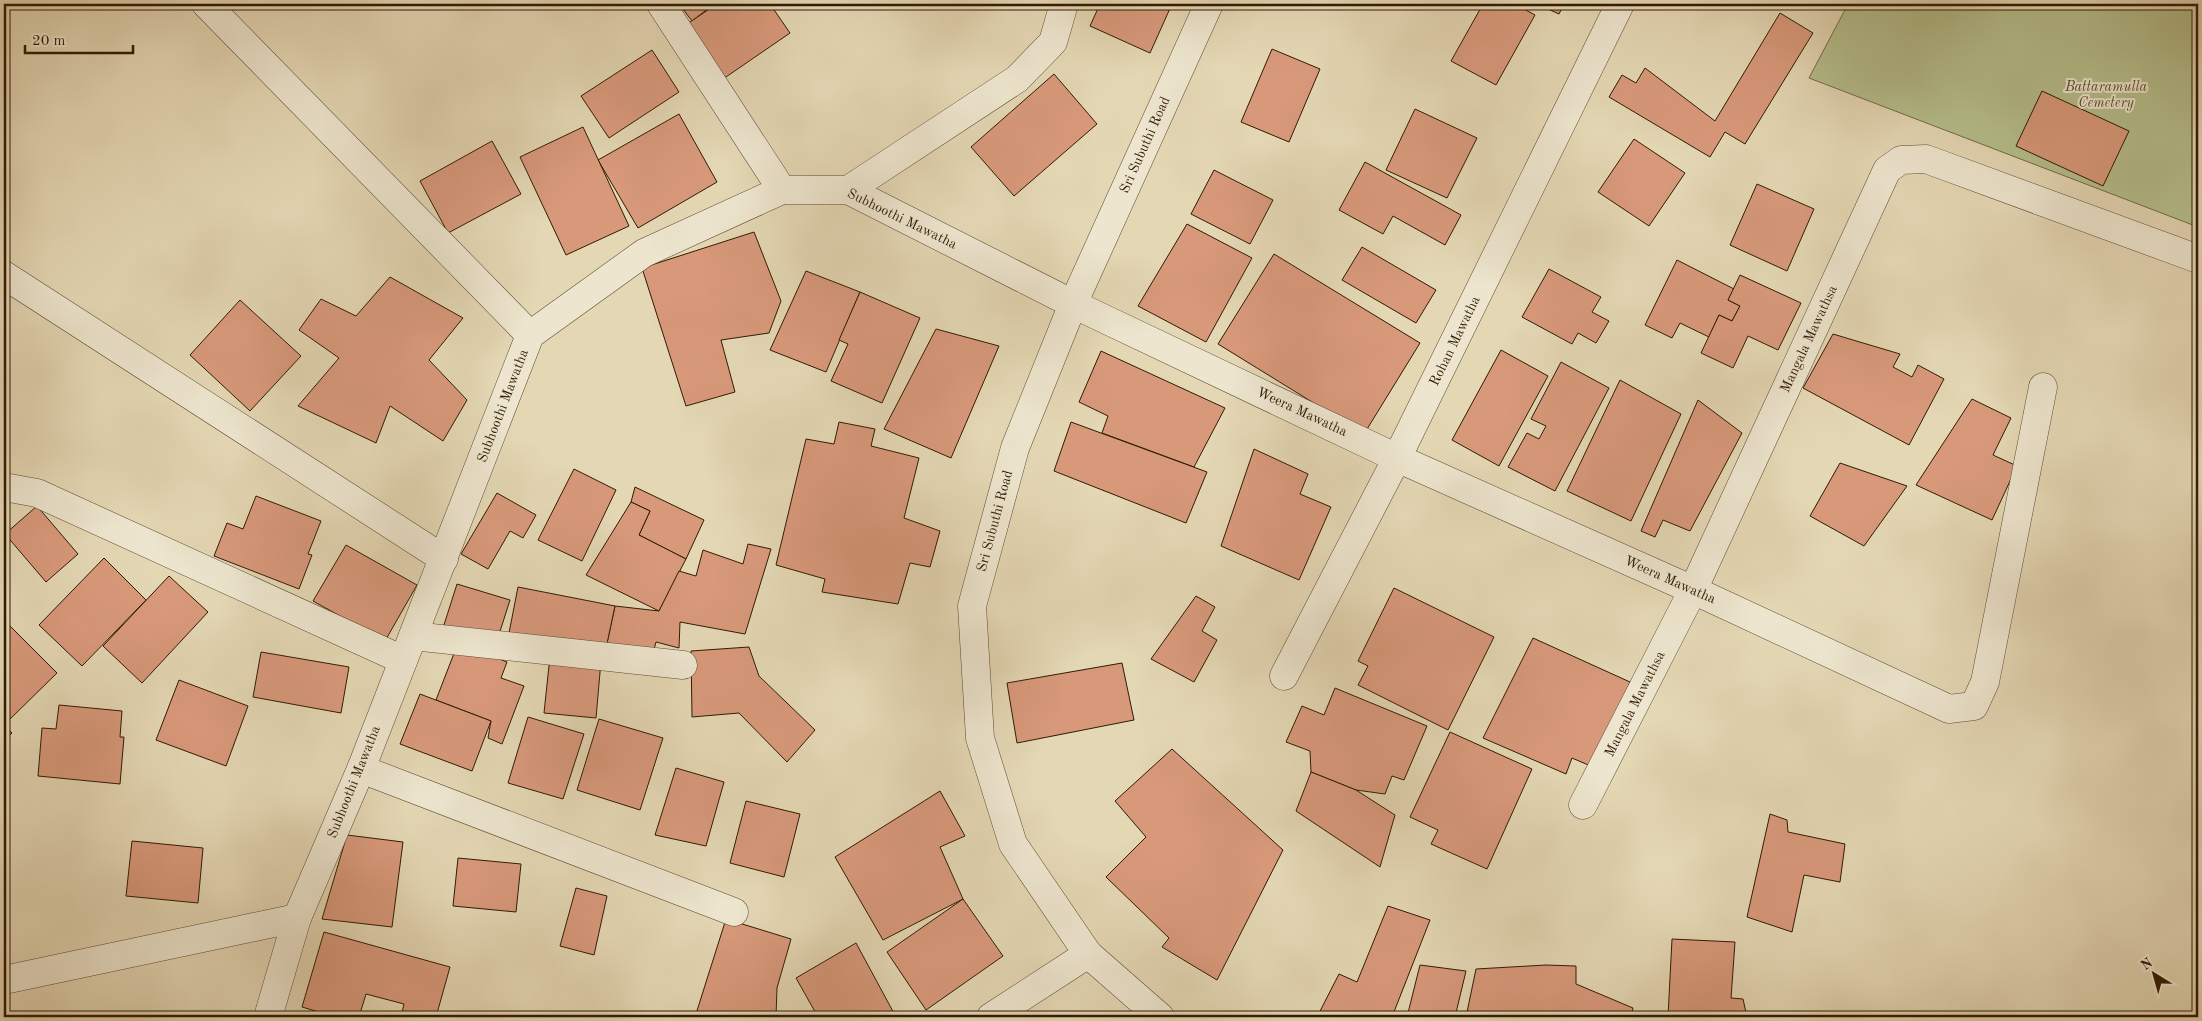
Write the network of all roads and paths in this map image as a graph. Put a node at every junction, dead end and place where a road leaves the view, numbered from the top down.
1 (206, 4) edge
2 (661, 4) edge
3 (1064, 4) edge
4 (1209, 4) edge
5 (1620, 4) edge
6 (782, 190) junction
7 (848, 190) junction
8 (2198, 258) edge
9 (4, 275) edge
10 (1073, 304) junction
11 (530, 336) junction
12 (2043, 387) dead end
13 (1398, 458) junction
14 (4, 487) edge
15 (444, 559) junction
16 (1693, 590) junction
17 (408, 648) junction
18 (683, 665) dead end
19 (1284, 676) dead end
20 (361, 769) junction
21 (1583, 805) dead end
22 (734, 912) dead end
23 (297, 918) junction
24 (1088, 954) junction
25 (4, 980) edge
26 (268, 1017) edge
27 (991, 1017) edge
28 (1160, 1017) edge

1 - 11 street
2 - 6 street
3 - 7 street
4 - 10 street, Sri Subuthi Road
5 - 13 street, Rohan Mawatha
6 - 7 street, Subhoothi Mawatha
6 - 11 street, Subhoothi Mawatha
7 - 10 street, Subhoothi Mawatha
8 - 16 street, Mangala Mawathsa
9 - 15 street
10 - 13 street, Weera Mawatha
10 - 24 street, Sri Subuthi Road
11 - 15 street, Subhoothi Mawatha
12 - 16 street, Weera Mawatha
13 - 16 street, Weera Mawatha
13 - 19 street, Rohan Mawatha
14 - 17 street
15 - 17 street, Subhoothi Mawatha
16 - 21 street, Mangala Mawathsa
17 - 18 street
17 - 20 street, Subhoothi Mawatha
20 - 22 street
20 - 23 street, Subhoothi Mawatha
23 - 25 street
23 - 26 street, Subhoothi Mawatha
24 - 27 street
24 - 28 street, Sri Subuthi Road

